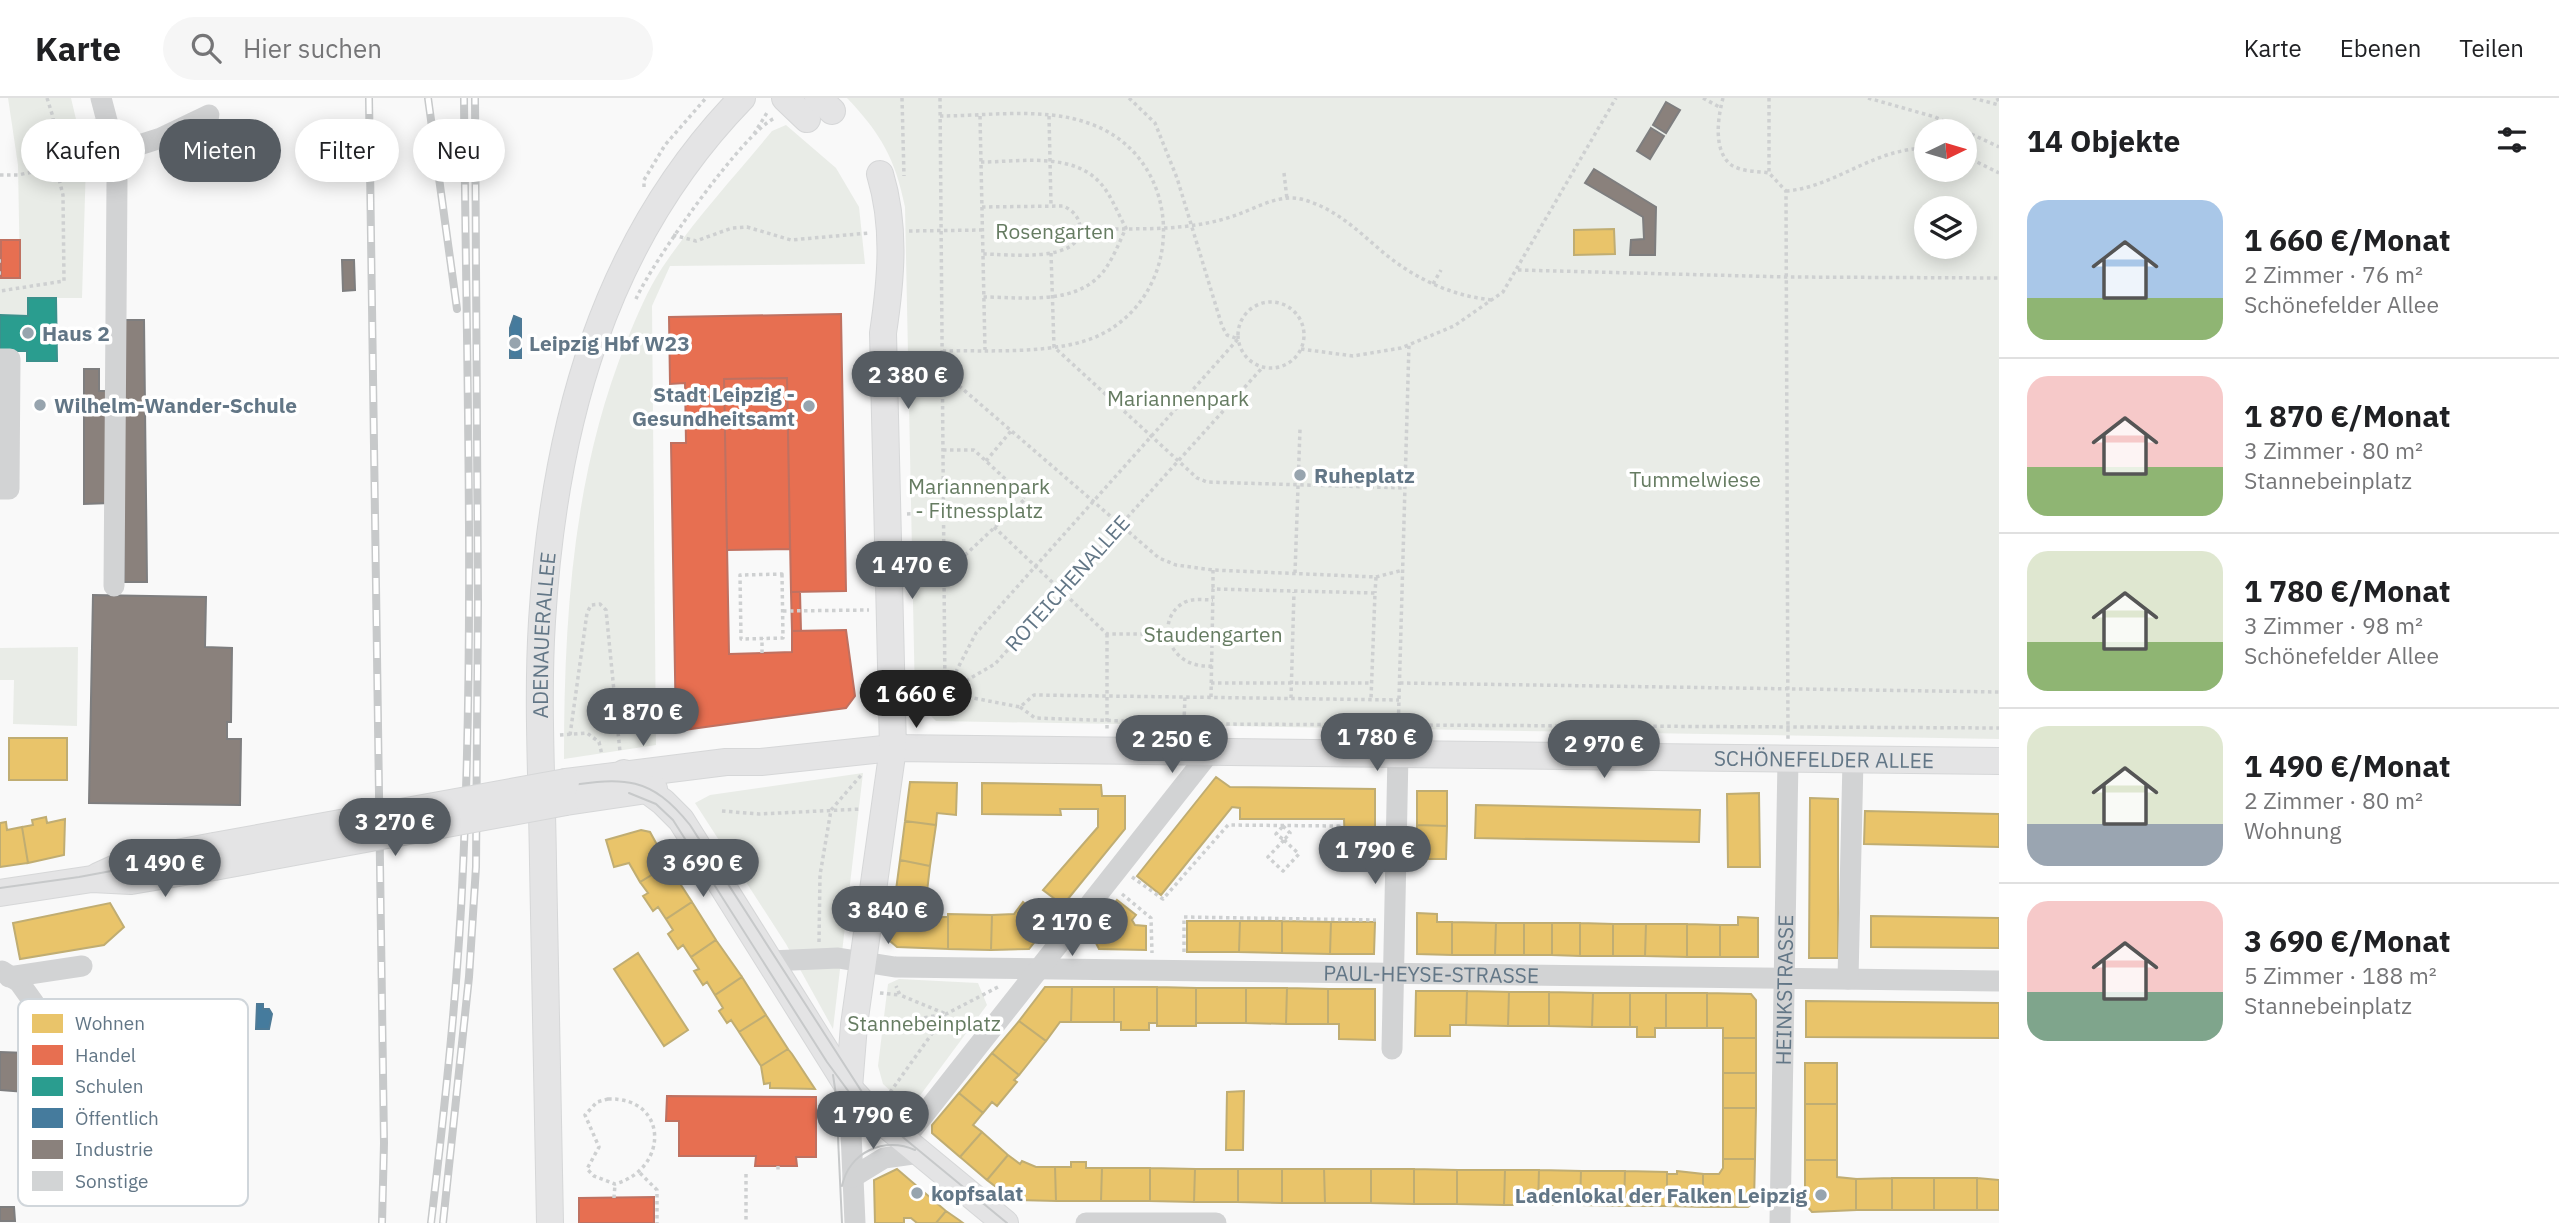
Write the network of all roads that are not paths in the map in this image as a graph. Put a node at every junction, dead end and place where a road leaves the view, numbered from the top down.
1 (102, 98) edge
2 (742, 98) edge
3 (780, 100) edge
4 (819, 110) edge
5 (209, 115) dead end
6 (107, 119) edge
7 (145, 143) edge
8 (892, 176) road end
9 (117, 182) edge
10 (0, 359) edge
11 (0, 489) edge
12 (114, 586) dead end
13 (892, 748) junction
14 (1210, 752) junction
15 (1398, 754) junction
16 (1788, 759) junction
17 (1853, 760) junction
18 (1999, 761) edge
19 (647, 783) junction
20 (0, 893) edge
21 (770, 961) junction
22 (862, 963) junction
23 (82, 966) dead end
24 (1037, 967) junction
25 (1394, 972) junction
26 (5, 973) edge
27 (1785, 978) junction
28 (1848, 979) junction
29 (1999, 981) edge
30 (30, 999) edge
31 (1392, 1049) dead end
32 (849, 1088) junction
33 (912, 1147) junction
34 (853, 1177) junction
35 (550, 1223) edge
36 (855, 1223) edge
37 (1005, 1223) edge
38 (1086, 1223) edge
39 (1216, 1223) edge
40 (1780, 1223) edge

1 - 6 street
2 - 35 main road, ADENAUERALLEE
3 - 4 main road
5 - 7 street
8 - 13 main road
9 - 12 street
10 - 11 street
13 - 14 main road, SCHÖNEFELDER ALLEE
13 - 19 main road
13 - 22 main road
14 - 15 main road, SCHÖNEFELDER ALLEE
14 - 24 street
15 - 16 main road, SCHÖNEFELDER ALLEE
15 - 25 street
16 - 17 main road, SCHÖNEFELDER ALLEE
16 - 27 street, HEINKSTRASSE
17 - 18 main road, SCHÖNEFELDER ALLEE
17 - 28 street
19 - 20 main road, bridge
19 - 21 main road
21 - 22 street
21 - 32 main road
22 - 24 street, PAUL-HEYSE-STRASSE
22 - 32 main road
23 - 26 street
24 - 25 street, PAUL-HEYSE-STRASSE
24 - 33 street
25 - 27 street, PAUL-HEYSE-STRASSE
25 - 31 street
26 - 30 street
27 - 28 street, PAUL-HEYSE-STRASSE
27 - 40 street, HEINKSTRASSE
28 - 29 street, PAUL-HEYSE-STRASSE
32 - 33 main road
32 - 34 street
33 - 34 street
33 - 37 main road
34 - 36 street
38 - 39 street

